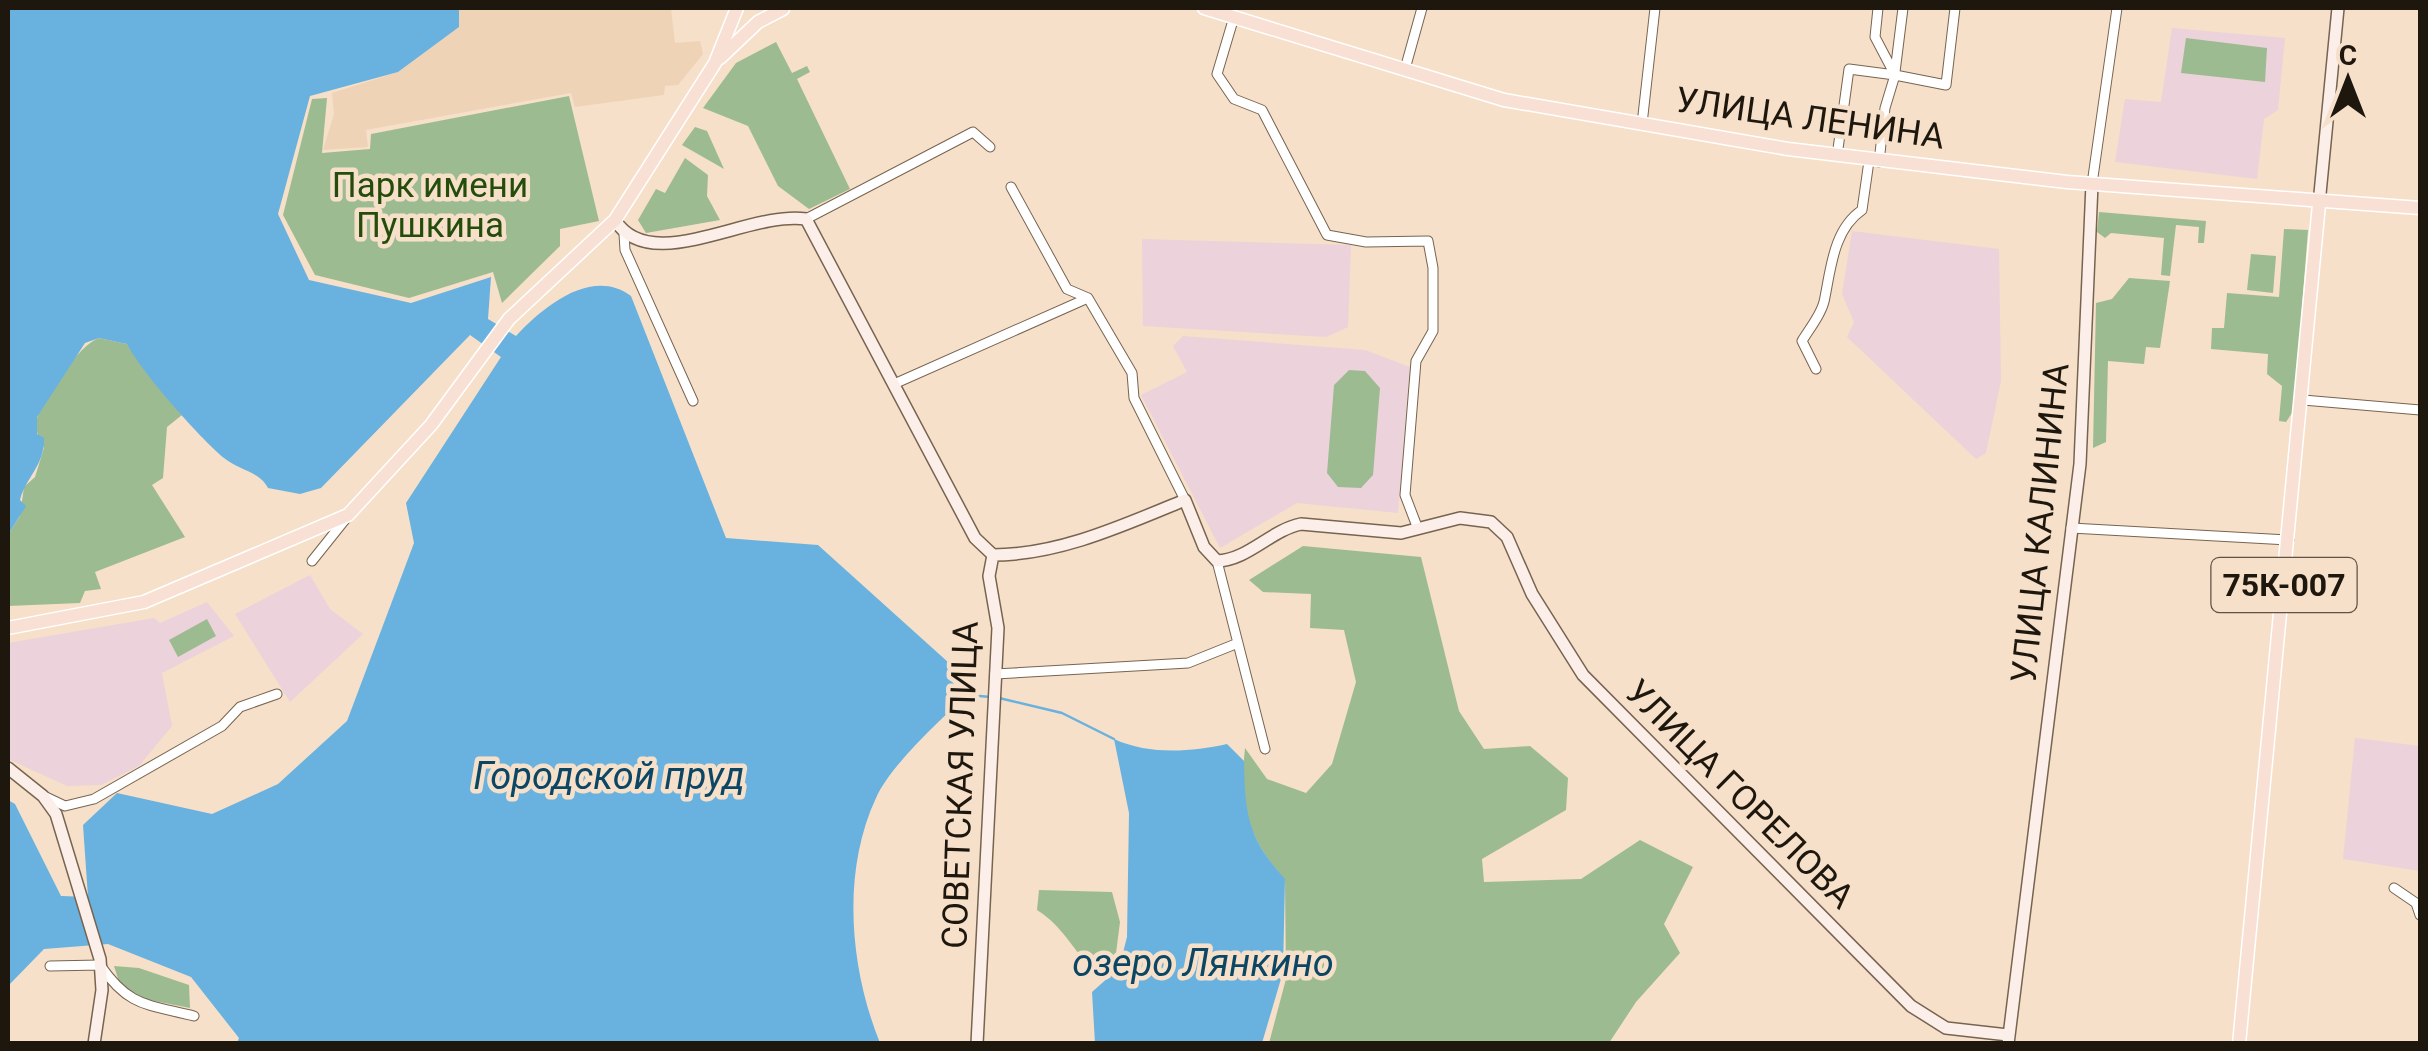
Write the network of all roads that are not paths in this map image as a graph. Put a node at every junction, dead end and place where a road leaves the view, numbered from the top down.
1 (737, 8) edge
2 (765, 8) edge
3 (786, 8) edge
4 (1204, 8) edge
5 (1422, 8) edge
6 (1655, 8) edge
7 (1878, 8) edge
8 (1903, 8) edge
9 (1955, 8) edge
10 (2117, 8) edge
11 (2338, 8) edge
12 (1234, 17) junction
13 (714, 63) junction
14 (1405, 69) junction
15 (1895, 75) junction
16 (1642, 124) junction
17 (990, 147) dead end
18 (1837, 156) junction
19 (1874, 161) junction
20 (2092, 184) junction
21 (1012, 188) dead end
22 (2320, 204) junction
23 (2420, 208) edge
24 (806, 219) junction
25 (615, 220) junction
26 (624, 234) junction
27 (1088, 298) junction
28 (1816, 368) dead end
29 (894, 384) junction
30 (2303, 400) junction
31 (693, 401) dead end
32 (2420, 410) edge
33 (1185, 500) junction
34 (348, 515) junction
35 (2072, 528) junction
36 (1418, 529) junction
37 (2289, 540) junction
38 (993, 555) junction
39 (1217, 560) junction
40 (312, 561) dead end
41 (8, 628) edge
42 (1238, 643) junction
43 (995, 674) junction
44 (277, 694) dead end
45 (1265, 749) dead end
46 (8, 768) edge
47 (43, 796) junction
48 (2394, 888) dead end
49 (2420, 915) edge
50 (100, 965) junction
51 (50, 966) dead end
52 (194, 1016) dead end
53 (2008, 1039) edge
54 (94, 1044) edge
55 (976, 1044) edge
56 (2238, 1044) edge

1 - 13 main road
2 - 3 main road
3 - 13 main road
4 - 12 main road, УЛИЦА ЛЕНИНА
5 - 14 street
6 - 16 street
7 - 15 street
8 - 15 street
9 - 15 street
10 - 20 street, УЛИЦА КАЛИНИНА
11 - 22 street
12 - 14 main road, УЛИЦА ЛЕНИНА
12 - 36 street
13 - 25 main road
14 - 16 main road, УЛИЦА ЛЕНИНА
15 - 18 street
15 - 19 street
16 - 18 main road, УЛИЦА ЛЕНИНА
17 - 24 street
18 - 19 main road, УЛИЦА ЛЕНИНА
19 - 20 main road, УЛИЦА ЛЕНИНА
19 - 28 street
20 - 22 main road, УЛИЦА ЛЕНИНА
20 - 35 street, УЛИЦА КАЛИНИНА
21 - 27 street
22 - 23 main road, УЛИЦА ЛЕНИНА
22 - 30 main road, 75К-007
24 - 26 street
24 - 29 street
25 - 26 street
25 - 34 main road
26 - 31 street
27 - 29 street
27 - 33 street
29 - 38 street
30 - 32 street
30 - 37 main road, 75К-007
33 - 38 street
33 - 39 street
34 - 40 street
34 - 41 main road
35 - 37 street
35 - 53 street, УЛИЦА КАЛИНИНА
36 - 39 street
36 - 53 street, УЛИЦА ГОРЕЛОВА
37 - 56 main road, 75К-007
38 - 43 street, СОВЕТСКАЯ УЛИЦА
39 - 42 street
42 - 43 street
42 - 45 street
43 - 55 street, СОВЕТСКАЯ УЛИЦА
44 - 47 street
46 - 47 street
47 - 50 street
48 - 49 street
50 - 51 street
50 - 52 street
50 - 54 street

